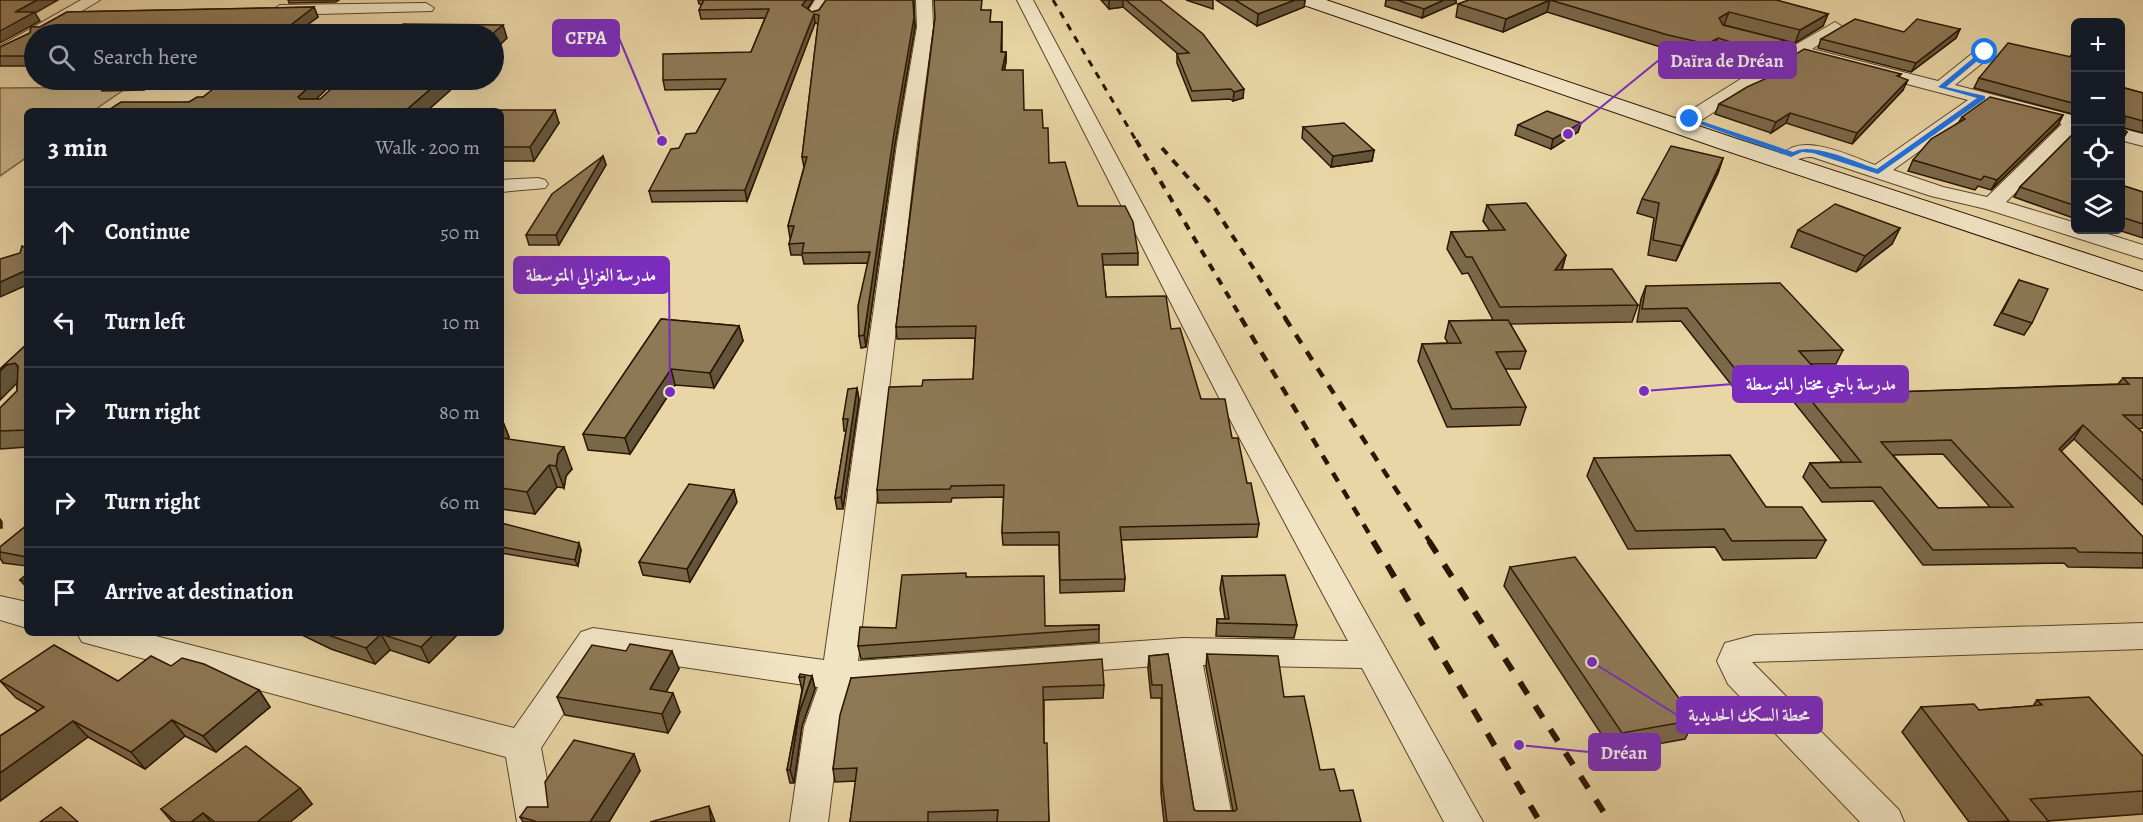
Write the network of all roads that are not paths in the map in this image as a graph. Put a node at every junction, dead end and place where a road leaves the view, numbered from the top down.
1 (92, 0) edge
2 (441, 0) edge
3 (823, 0) edge
4 (924, 0) edge
5 (1025, 0) edge
6 (1308, 0) edge
7 (1335, 0) edge
8 (426, 8) junction
9 (260, 10) edge
10 (106, 12) edge
11 (70, 13) junction
12 (814, 14) edge
13 (411, 21) dead end
14 (51, 24) edge
15 (1835, 27) dead end
16 (1725, 32) edge
17 (24, 39) edge
18 (1797, 51) junction
19 (1985, 52) dead end
20 (0, 53) edge
21 (1942, 87) junction
22 (1982, 98) junction
23 (1690, 119) junction
24 (2071, 121) edge
25 (2071, 126) edge
26 (2125, 135) edge
27 (2143, 140) edge
28 (1793, 155) junction
29 (1878, 172) junction
30 (538, 184) dead end
31 (504, 186) edge
32 (1992, 204) junction
33 (2143, 252) edge
34 (2143, 268) edge
35 (2143, 281) edge
36 (0, 608) edge
37 (24, 614) edge
38 (105, 636) edge
39 (2143, 636) edge
40 (1183, 651) junction
41 (1372, 655) junction
42 (839, 676) junction
43 (522, 746) junction
44 (536, 822) edge
45 (809, 822) edge
46 (1214, 822) edge
47 (1464, 822) edge
48 (1885, 822) edge

1 - 11 street
2 - 8 street
3 - 12 street
4 - 42 street
5 - 41 street
6 - 35 main road
7 - 23 main road
8 - 9 street
8 - 13 street
10 - 11 street
11 - 14 street
15 - 18 street
16 - 18 street
17 - 20 street
18 - 21 street
18 - 23 street
19 - 21 street
21 - 22 street
22 - 24 street
22 - 29 street
23 - 28 main road
25 - 32 street
26 - 27 street
28 - 29 street
28 - 34 main road
29 - 32 street
30 - 31 street
32 - 33 street
36 - 37 street
38 - 43 street
39 - 48 street
40 - 41 street
40 - 42 street
40 - 46 street
41 - 47 street
42 - 43 street
42 - 45 street
43 - 44 street

